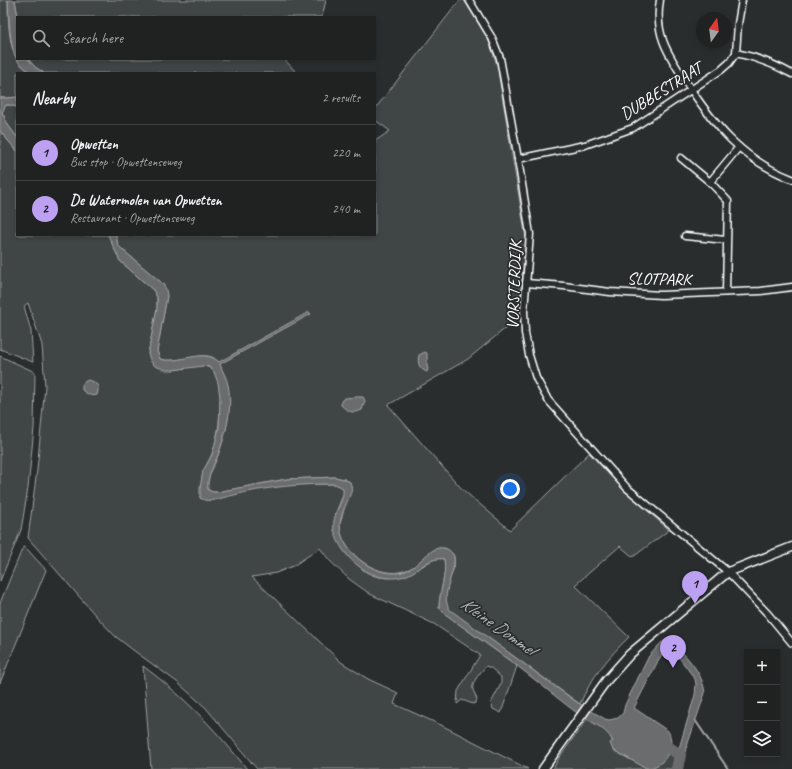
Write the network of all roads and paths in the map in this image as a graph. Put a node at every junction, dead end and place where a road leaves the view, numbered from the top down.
1 (469, 0) edge
2 (660, 0) edge
3 (742, 0) edge
4 (736, 53) junction
5 (792, 74) edge
6 (692, 90) junction
7 (739, 147) junction
8 (681, 158) dead end
9 (518, 159) junction
10 (792, 179) edge
11 (710, 182) junction
12 (686, 236) dead end
13 (726, 240) junction
14 (526, 283) junction
15 (792, 287) edge
16 (726, 292) junction
17 (792, 547) edge
18 (728, 572) junction
19 (792, 643) edge
20 (543, 769) edge

1 - 9 street, VORSTERDIJK
2 - 6 street
3 - 4 street
4 - 5 street
4 - 6 street, DUBBESTRAAT
6 - 7 street
6 - 9 street, DUBBESTRAAT
7 - 10 street
7 - 11 street
8 - 11 street
9 - 14 street, VORSTERDIJK
11 - 13 street
12 - 13 street
13 - 16 street
14 - 16 street, SLOTPARK
14 - 18 street, VORSTERDIJK
15 - 16 street, SLOTPARK
17 - 18 street
18 - 19 street, VORSTERDIJK
18 - 20 street

